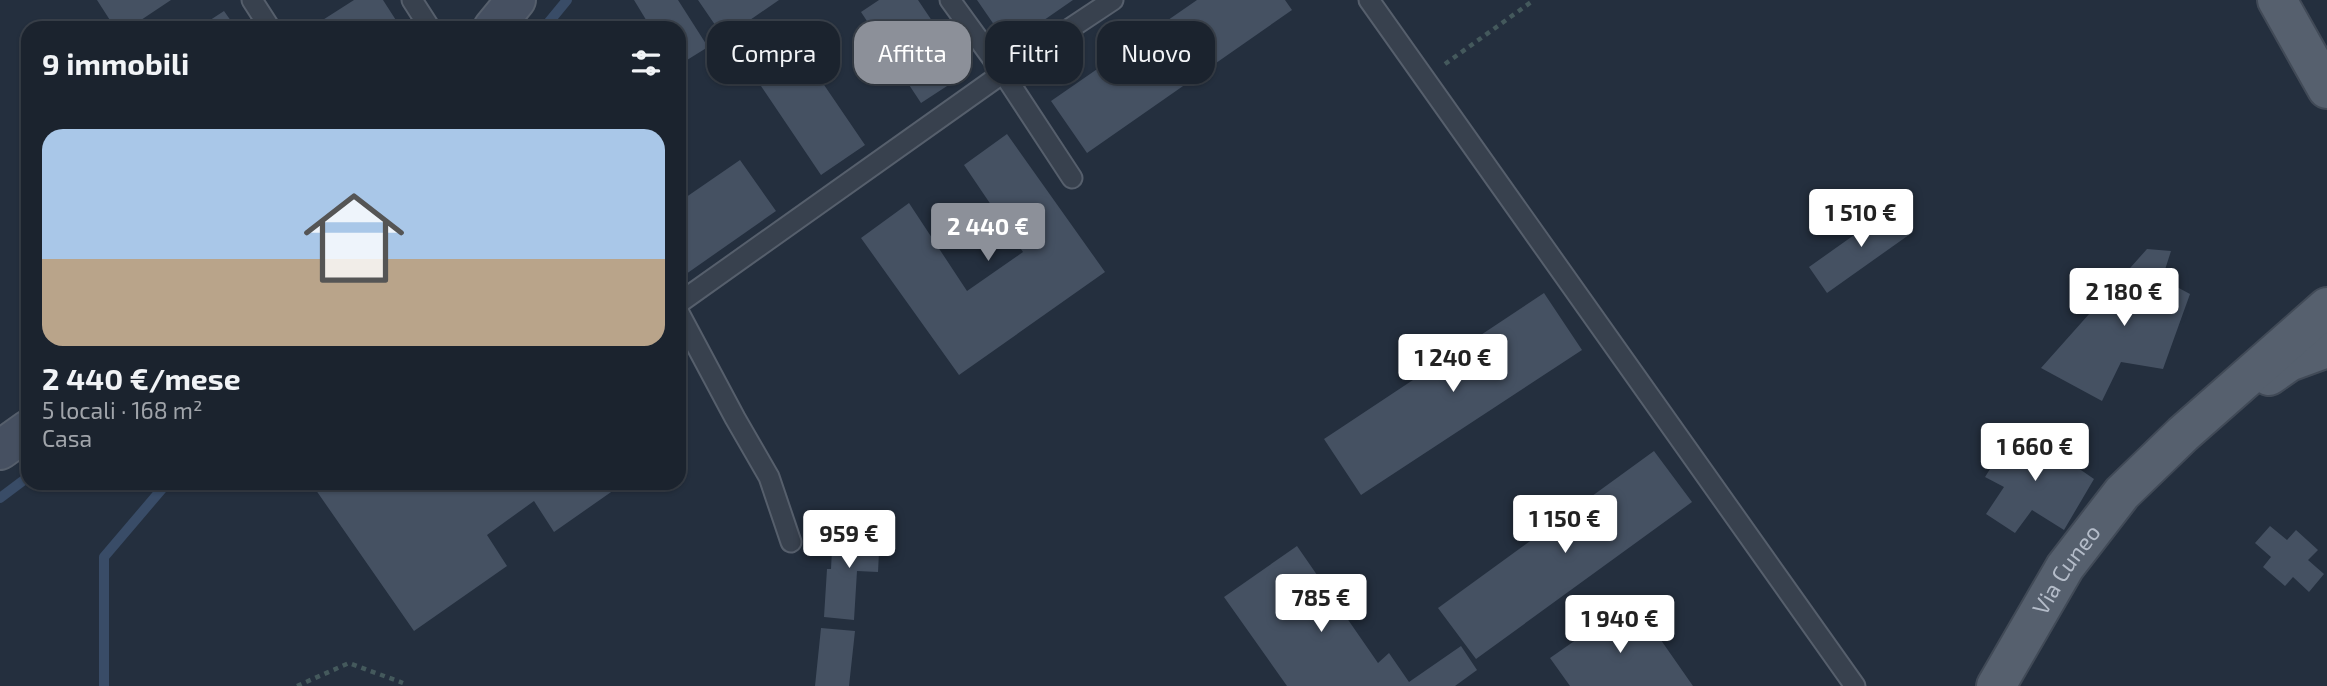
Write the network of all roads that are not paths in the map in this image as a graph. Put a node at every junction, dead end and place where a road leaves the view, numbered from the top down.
1 (251, 0) edge
2 (412, 0) edge
3 (516, 0) edge
4 (950, 0) edge
5 (1113, 0) edge
6 (1369, 0) edge
7 (2277, 0) edge
8 (265, 21) edge
9 (426, 21) edge
10 (499, 21) edge
11 (1081, 21) edge
12 (985, 48) edge
13 (2327, 52) edge
14 (988, 84) edge
15 (1010, 84) edge
16 (2327, 89) edge
17 (1072, 178) dead end
18 (686, 298) edge
19 (2327, 307) edge
20 (686, 326) edge
21 (2327, 348) edge
22 (2183, 434) junction
23 (21, 435) edge
24 (0, 450) edge
25 (791, 541) dead end
26 (1855, 686) edge
27 (1996, 686) edge

1 - 8 lane
2 - 9 lane
3 - 10 main road
4 - 12 lane
5 - 11 lane
6 - 26 lane
7 - 13 main road
7 - 16 main road
14 - 18 lane
15 - 17 lane
19 - 22 main road, Via Cuneo
20 - 25 lane
21 - 22 main road, Via Cuneo
22 - 27 main road, Via Cuneo
23 - 24 main road

